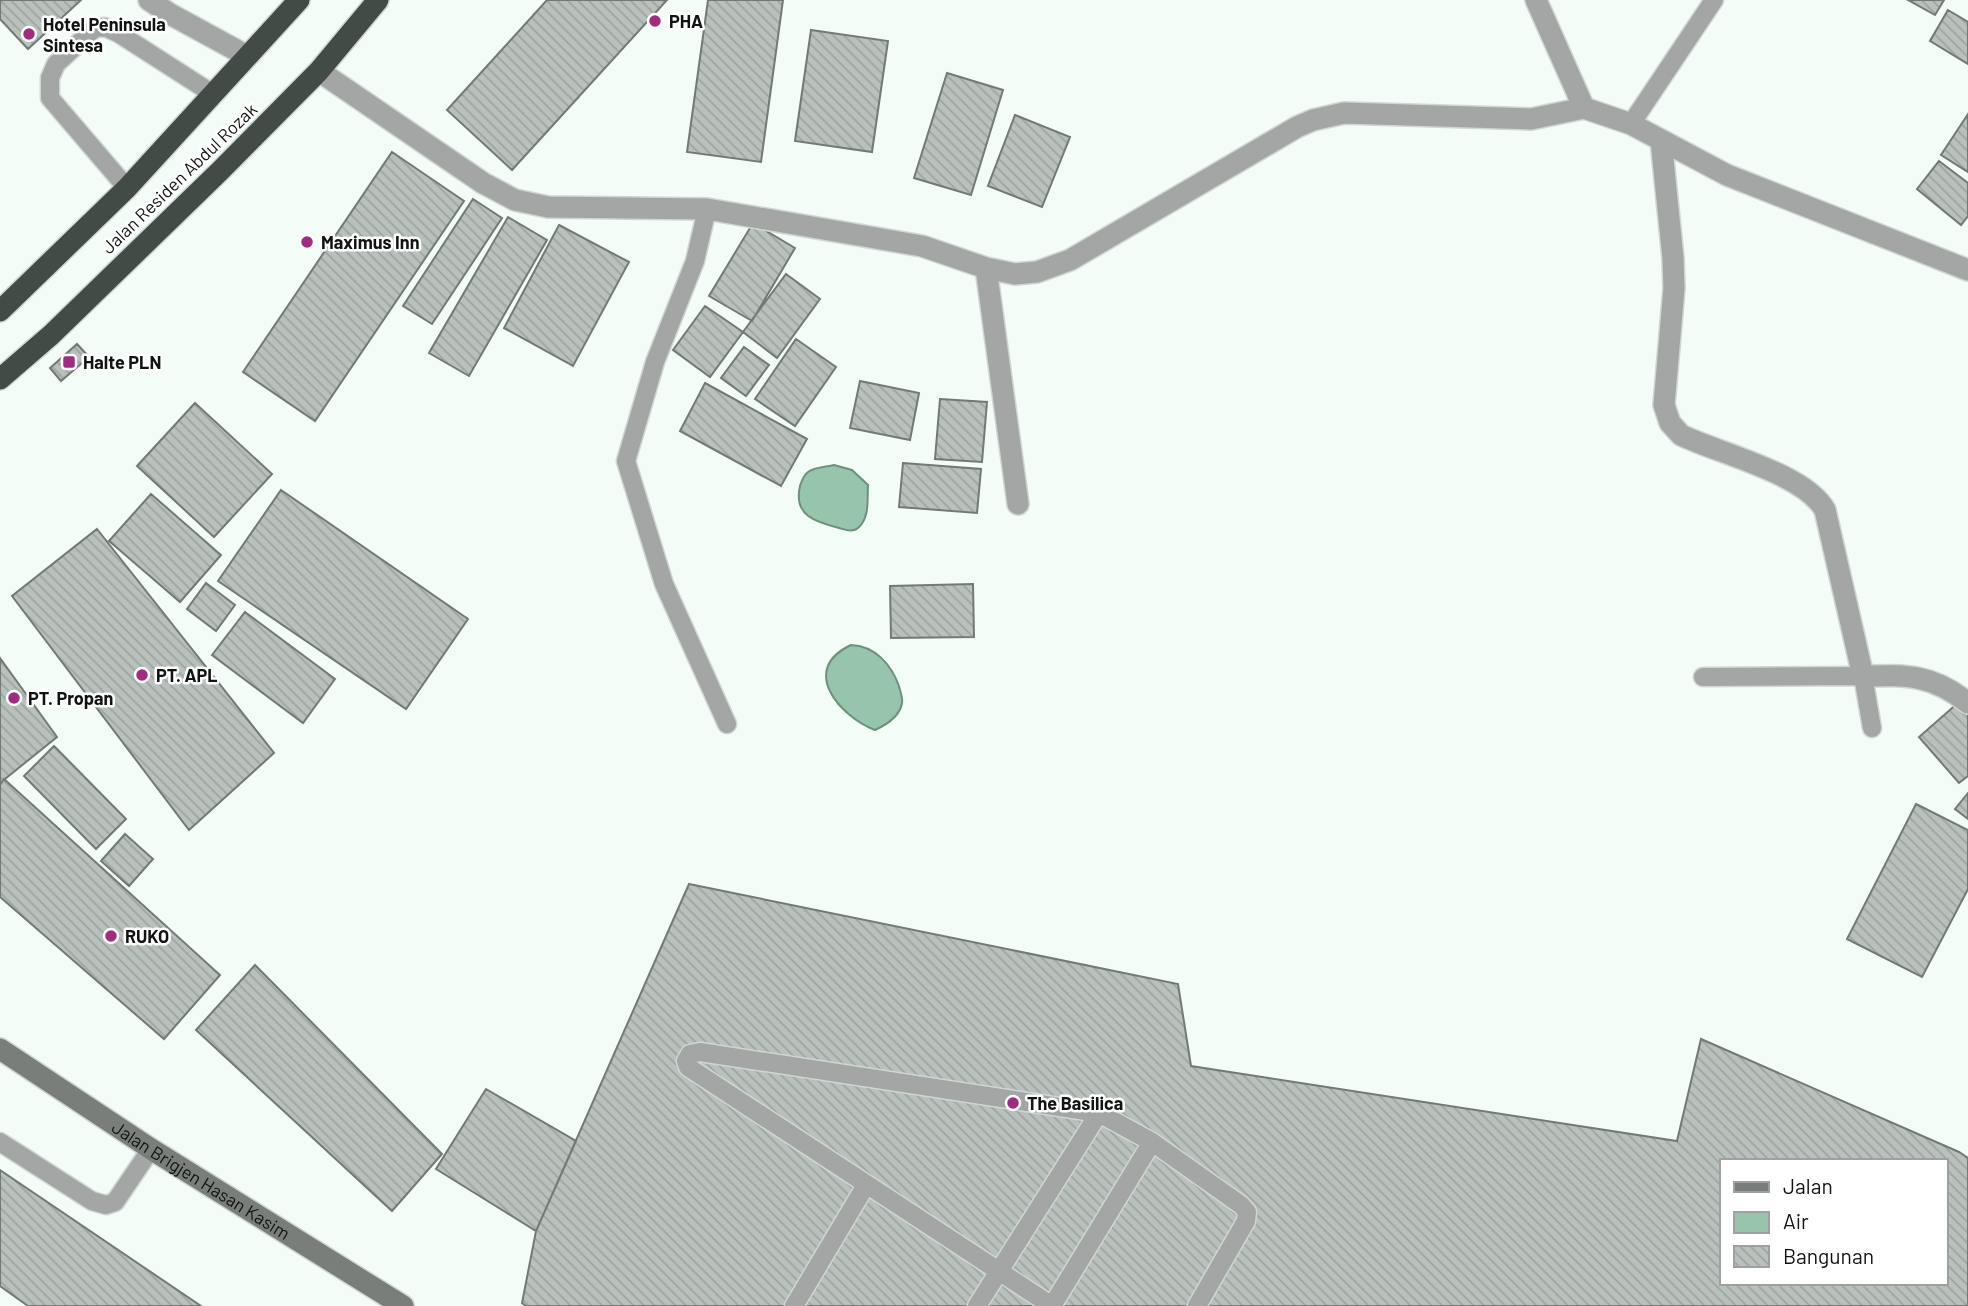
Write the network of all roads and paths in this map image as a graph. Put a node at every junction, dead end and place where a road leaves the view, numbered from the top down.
1 (149, 0) edge
2 (299, 0) edge
3 (379, 0) edge
4 (1536, 0) edge
5 (1714, 0) edge
6 (247, 56) junction
7 (319, 71) junction
8 (213, 94) junction
9 (1584, 108) junction
10 (1631, 124) junction
11 (1661, 140) junction
12 (127, 188) junction
13 (707, 209) junction
14 (986, 268) junction
15 (1968, 270) edge
16 (0, 311) edge
17 (0, 379) edge
18 (1018, 504) dead end
19 (1863, 676) junction
20 (1703, 677) dead end
21 (1968, 703) edge
22 (727, 724) dead end
23 (1872, 728) dead end
24 (0, 1049) edge
25 (1099, 1113) junction
26 (0, 1142) edge
27 (1152, 1142) junction
28 (151, 1149) junction
29 (866, 1185) junction
30 (998, 1272) junction
31 (403, 1306) edge
32 (794, 1306) edge
33 (977, 1306) edge
34 (1052, 1306) edge
35 (1197, 1306) edge

1 - 6 street
2 - 6 highway, Jalan Residen Abdul Rozak
3 - 7 highway, Jalan Residen Abdul Rozak
4 - 9 street
5 - 10 lane
6 - 8 highway, Jalan Residen Abdul Rozak
7 - 13 street
7 - 17 highway, Jalan Residen Abdul Rozak
8 - 12 highway, Jalan Residen Abdul Rozak
8 - 12 lane
9 - 10 street
9 - 14 street
10 - 11 street
11 - 15 street
11 - 19 street
12 - 16 highway, Jalan Residen Abdul Rozak
13 - 14 street
13 - 22 lane
14 - 18 street
19 - 20 lane
19 - 21 street
19 - 23 lane
24 - 28 street, Jalan Brigjen Hasan Kasim
25 - 27 lane
25 - 29 lane
25 - 30 lane
26 - 28 lane
27 - 34 lane
27 - 35 lane
28 - 31 street, Jalan Brigjen Hasan Kasim
29 - 30 lane
29 - 32 lane
30 - 33 lane
30 - 34 lane

